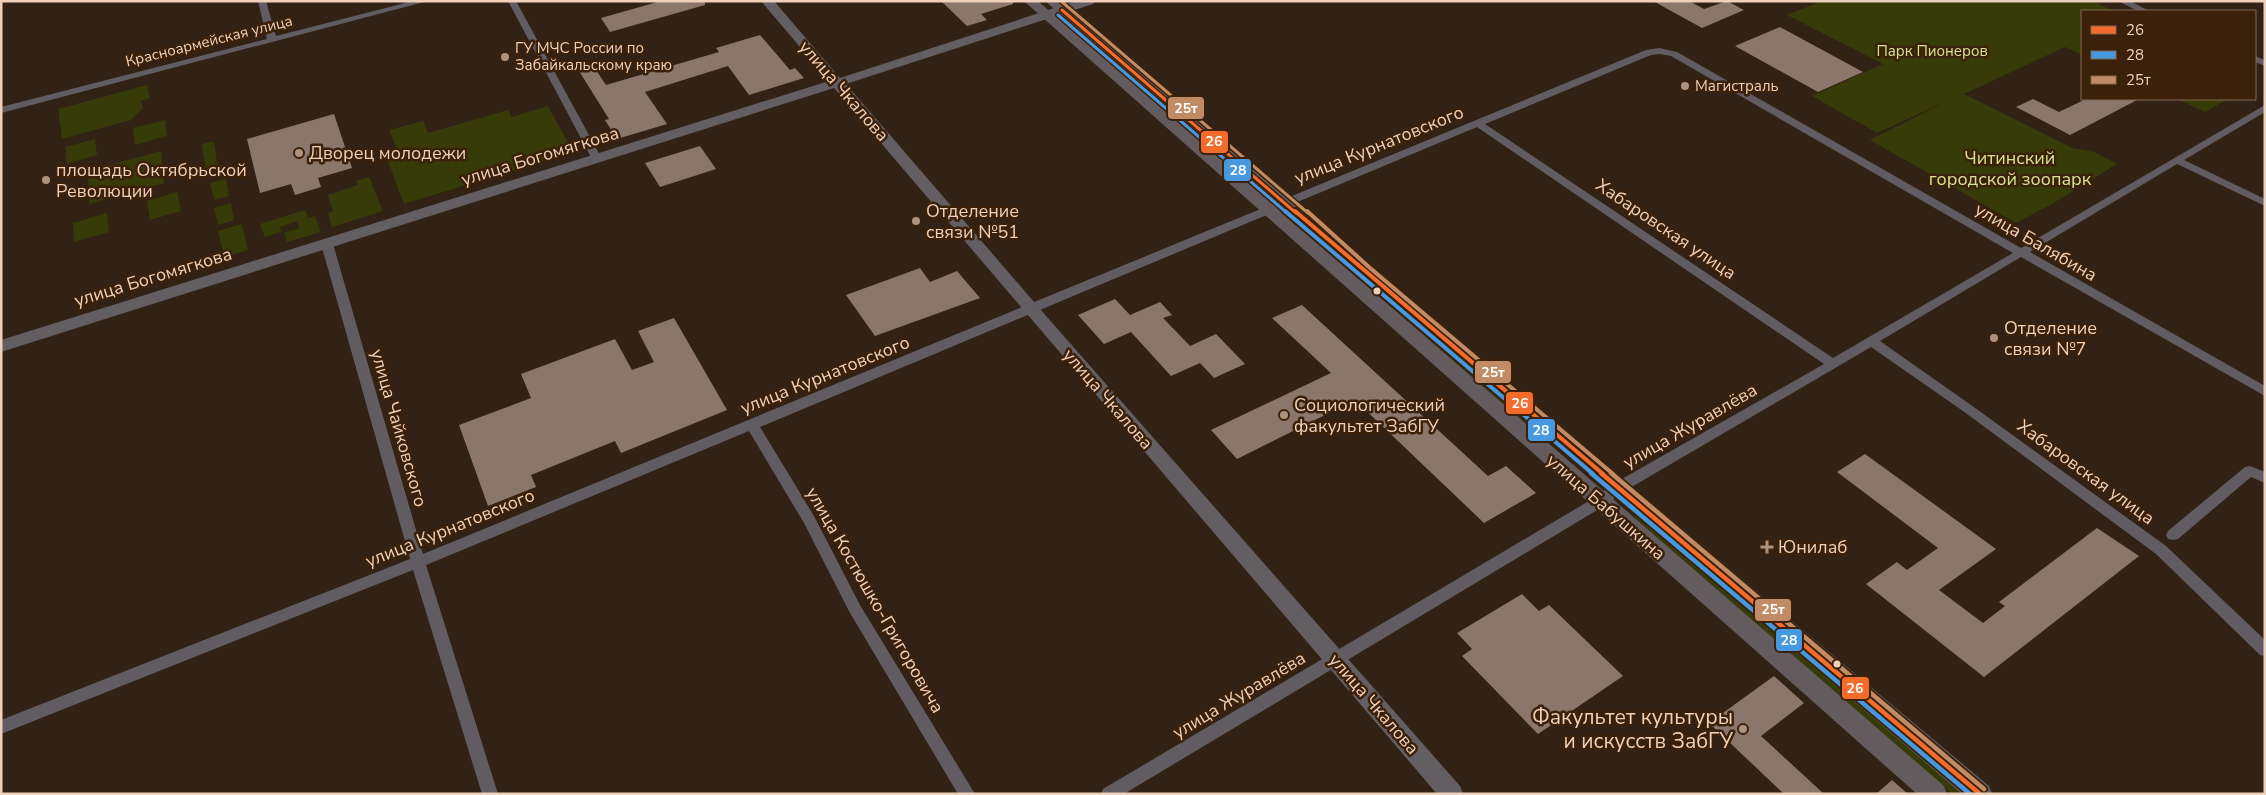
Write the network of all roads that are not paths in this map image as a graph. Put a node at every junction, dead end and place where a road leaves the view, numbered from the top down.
1 (262, 1) edge
2 (424, 1) edge
3 (512, 1) edge
4 (767, 1) edge
5 (1030, 1) edge
6 (1089, 1) edge
7 (2122, 1) edge
8 (1053, 9) edge
9 (2144, 10) edge
10 (272, 40) junction
11 (1660, 51) joint
12 (837, 83) junction
13 (2265, 108) edge
14 (1, 110) edge
15 (1479, 124) junction
16 (597, 159) junction
17 (2176, 160) junction
18 (1286, 203) junction
19 (2265, 203) edge
20 (1267, 210) junction
21 (326, 244) junction
22 (2019, 253) junction
23 (1031, 310) junction
24 (1871, 341) junction
25 (1, 346) edge
26 (1833, 364) junction
27 (2265, 392) edge
28 (752, 425) junction
29 (2265, 478) edge
30 (1618, 488) junction
31 (1600, 502) junction
32 (2173, 535) dead end
33 (418, 562) junction
34 (2265, 650) edge
35 (1334, 660) junction
36 (1, 727) edge
37 (490, 794) edge
38 (967, 794) edge
39 (1109, 794) edge
40 (1452, 794) edge
41 (1935, 794) edge
42 (1980, 794) edge

1 - 10 street
2 - 10 street, Красноармейская улица
3 - 16 street
4 - 12 main road, улица Чкалова
5 - 8 main road, улица Бабушкина
6 - 8 main road, улица Богомягкова
7 - 9 street
8 - 12 main road, улица Богомягкова
8 - 18 main road, улица Бабушкина
8 - 20 main road, улица Бабушкина
10 - 14 street, Красноармейская улица
11 - 15 street, улица Курнатовского
11 - 22 street, улица Балябина
12 - 16 main road, улица Богомягкова
12 - 23 main road, улица Чкалова
13 - 17 street, улица Журавлёва
15 - 18 street, улица Курнатовского
15 - 26 street, Хабаровская улица
16 - 21 main road, улица Богомягкова
17 - 19 street
17 - 22 street, улица Журавлёва
18 - 20 street, улица Курнатовского
18 - 30 main road, улица Бабушкина
20 - 23 street, улица Курнатовского
20 - 31 main road, улица Бабушкина
21 - 25 main road, улица Богомягкова
21 - 33 street, улица Чайковского
22 - 24 street, улица Журавлёва
22 - 27 street, улица Балябина
23 - 28 street, улица Курнатовского
23 - 35 main road, улица Чкалова
24 - 26 street, улица Журавлёва
24 - 34 street, Хабаровская улица
26 - 30 street, улица Журавлёва
28 - 33 street, улица Курнатовского
28 - 38 street, улица Костюшко-Григоровича
29 - 32 street
30 - 31 street, улица Журавлёва
30 - 42 main road, улица Бабушкина
31 - 35 street, улица Журавлёва
31 - 41 main road, улица Бабушкина
33 - 36 street, улица Курнатовского
33 - 37 street, улица Чайковского
35 - 39 street, улица Журавлёва
35 - 40 main road, улица Чкалова

